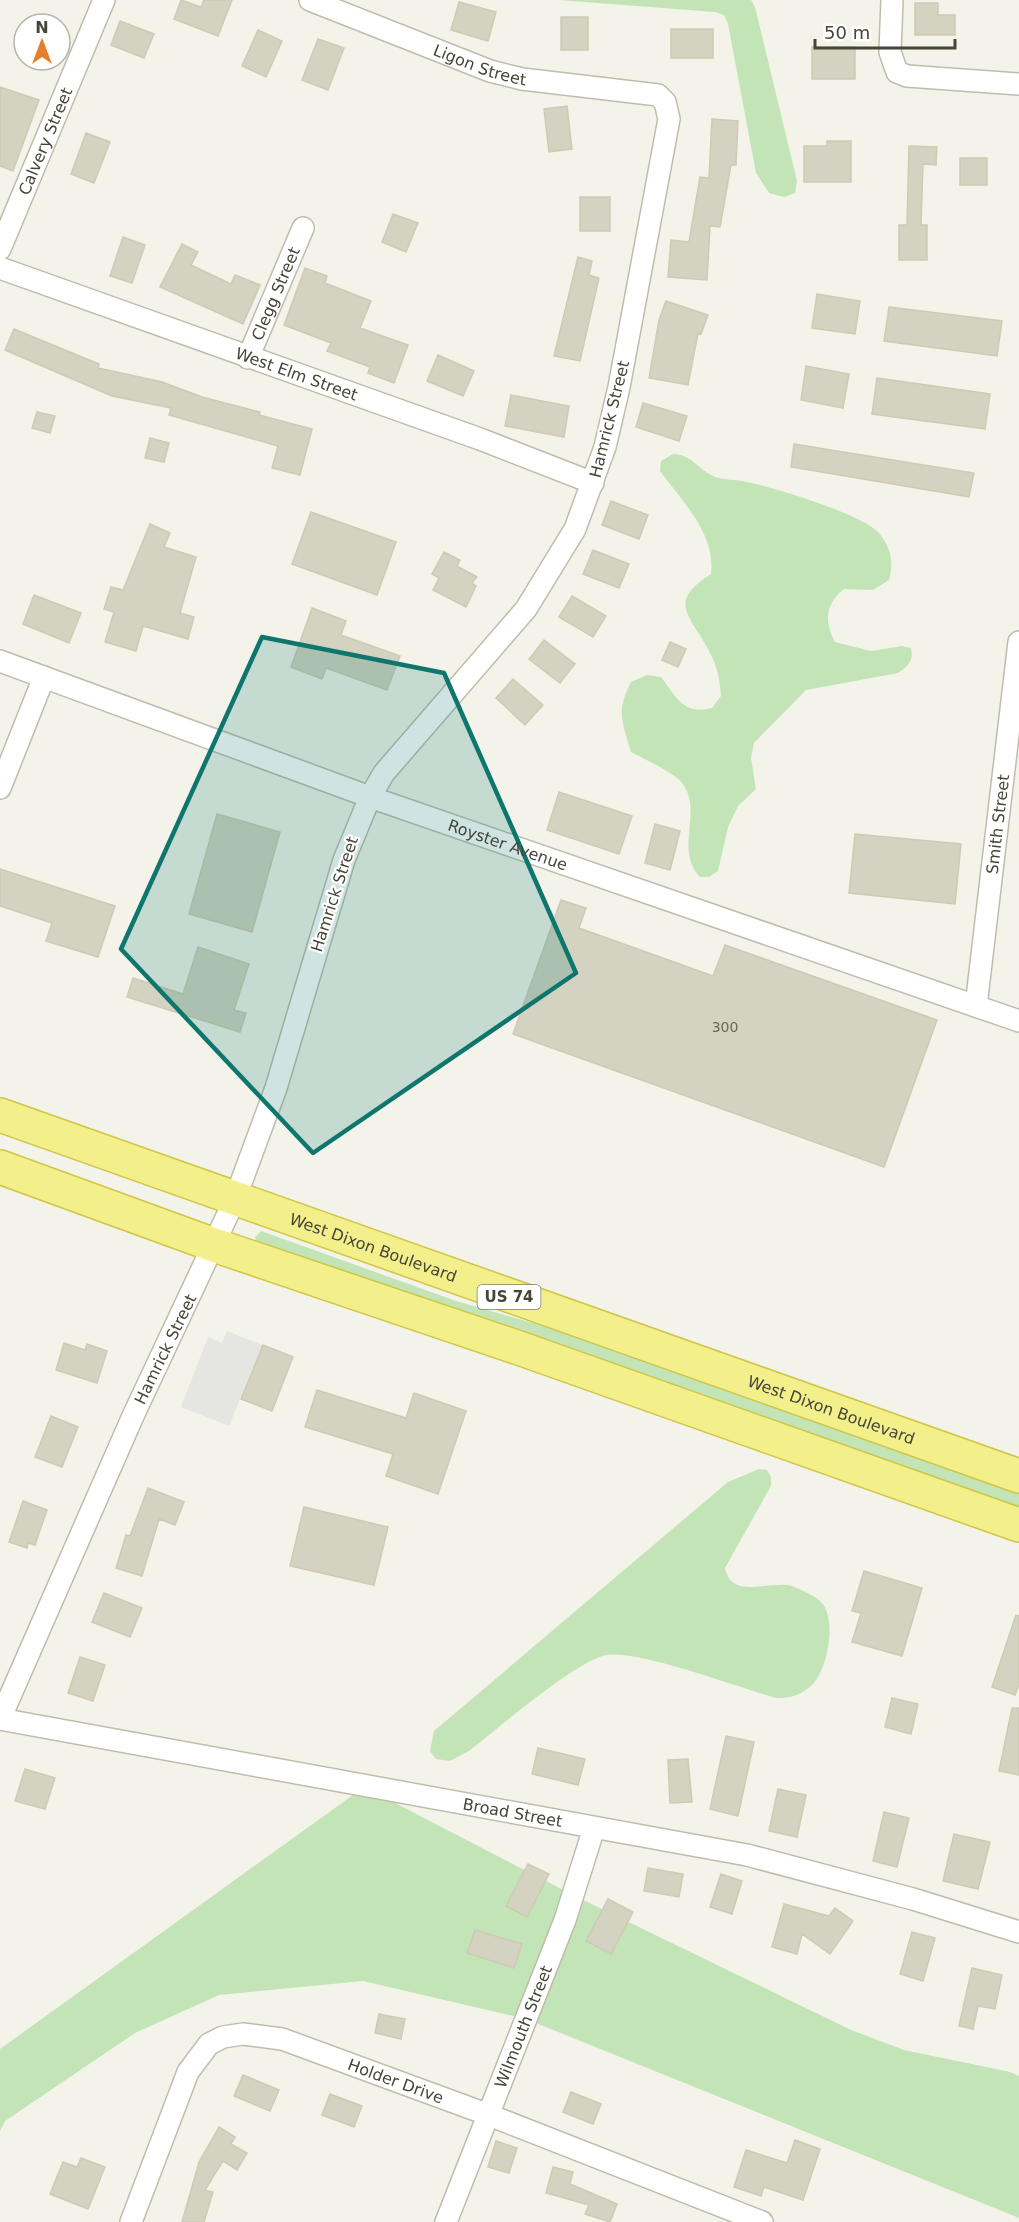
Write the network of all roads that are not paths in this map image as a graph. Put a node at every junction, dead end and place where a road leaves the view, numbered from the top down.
1 (104, 0) edge
2 (310, 0) edge
3 (892, 0) edge
4 (1019, 84) edge
5 (658, 95) joint
6 (303, 228) dead end
7 (0, 249) edge
8 (0, 268) edge
9 (248, 358) junction
10 (593, 483) junction
11 (1019, 642) edge
12 (0, 661) edge
13 (44, 677) junction
14 (0, 788) edge
15 (370, 797) junction
16 (976, 1006) junction
17 (1019, 1021) edge
18 (0, 1115) edge
19 (0, 1167) edge
20 (235, 1199) junction
21 (214, 1245) junction
22 (1019, 1476) edge
23 (1019, 1526) edge
24 (0, 1719) edge
25 (594, 1828) junction
26 (1019, 1932) edge
27 (489, 2115) junction
28 (131, 2222) edge
29 (446, 2222) edge
30 (762, 2222) edge

1 - 7 street, Calvery Street
2 - 5 street, Ligon Street
3 - 4 street
5 - 10 street, Hamrick Street
6 - 9 street, Clegg Street
8 - 9 street, West Elm Street
9 - 10 street, West Elm Street
10 - 15 street, Hamrick Street
11 - 16 street, Smith Street
12 - 13 street, Royster Avenue
13 - 14 street
13 - 15 street, Royster Avenue
15 - 16 street, Royster Avenue
15 - 20 street, Hamrick Street
16 - 17 street, Royster Avenue
18 - 20 highway, West Dixon Boulevard / US 74
19 - 21 highway, US 74
20 - 21 street, Hamrick Street
20 - 22 highway, West Dixon Boulevard / US 74
21 - 23 highway, US 74
21 - 24 street, Hamrick Street
24 - 25 street, Broad Street
25 - 26 street, Broad Street
25 - 27 street, Wilmouth Street
27 - 28 street, Holder Drive
27 - 29 street, Wilmouth Street
27 - 30 street, Holder Drive

